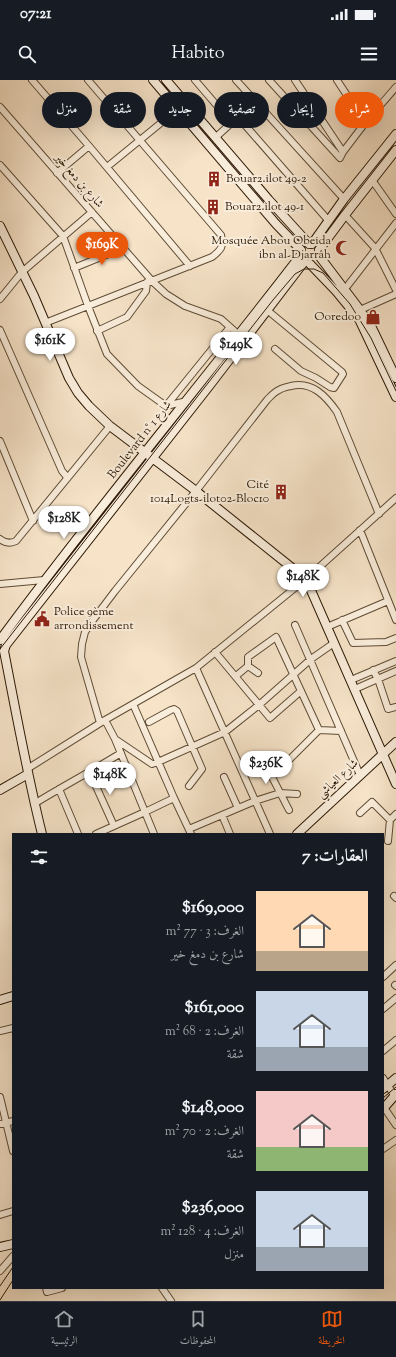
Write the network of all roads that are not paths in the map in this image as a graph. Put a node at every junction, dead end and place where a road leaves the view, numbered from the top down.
1 (32, 80) edge
2 (88, 80) edge
3 (153, 80) edge
4 (166, 80) edge
5 (195, 80) edge
6 (236, 80) edge
7 (269, 80) edge
8 (295, 80) edge
9 (337, 80) edge
10 (396, 87) edge
11 (163, 92) edge
12 (176, 92) edge
13 (345, 92) edge
14 (384, 101) edge
15 (214, 102) edge
16 (0, 107) edge
17 (3, 115) edge
18 (206, 126) edge
19 (154, 128) edge
20 (194, 128) edge
21 (225, 128) edge
22 (248, 128) edge
23 (361, 128) edge
24 (396, 134) edge
25 (216, 137) junction
26 (139, 140) junction
27 (89, 146) junction
28 (396, 150) edge
29 (343, 152) junction
30 (0, 165) edge
31 (107, 167) junction
32 (57, 173) junction
33 (372, 180) junction
34 (344, 199) junction
35 (92, 212) junction
36 (396, 214) edge
37 (345, 215) junction
38 (328, 220) junction
39 (396, 222) edge
40 (0, 228) edge
41 (63, 236) junction
42 (310, 244) junction
43 (123, 248) junction
44 (375, 248) junction
45 (320, 253) junction
46 (304, 258) junction
47 (190, 266) junction
48 (74, 268) junction
49 (22, 272) junction
50 (149, 282) junction
51 (345, 289) junction
52 (396, 290) edge
53 (396, 294) edge
54 (0, 299) edge
55 (88, 306) junction
56 (267, 310) junction
57 (360, 310) junction
58 (45, 323) junction
59 (230, 327) junction
60 (0, 330) edge
61 (97, 331) junction
62 (239, 335) junction
63 (275, 349) dead end
64 (301, 371) junction
65 (396, 378) edge
66 (298, 385) junction
67 (396, 397) edge
68 (187, 401) junction
69 (166, 406) junction
70 (110, 426) junction
71 (0, 442) edge
72 (145, 452) junction
73 (152, 458) junction
74 (67, 477) junction
75 (196, 491) junction
76 (396, 498) edge
77 (379, 514) junction
78 (33, 521) junction
79 (360, 530) junction
80 (0, 539) edge
81 (306, 579) junction
82 (44, 580) junction
83 (0, 584) edge
84 (388, 600) junction
85 (342, 620) junction
86 (396, 620) edge
87 (295, 624) dead end
88 (327, 627) junction
89 (396, 638) edge
90 (334, 643) junction
91 (2, 646) edge
92 (216, 652) junction
93 (310, 659) junction
94 (396, 660) edge
95 (248, 666) junction
96 (196, 668) junction
97 (373, 670) junction
98 (396, 671) edge
99 (258, 673) dead end
100 (294, 674) junction
101 (236, 676) junction
102 (378, 679) junction
103 (351, 680) junction
104 (355, 689) junction
105 (301, 691) junction
106 (133, 704) junction
107 (259, 705) junction
108 (396, 707) edge
109 (103, 722) junction
110 (149, 722) dead end
111 (319, 730) junction
112 (342, 731) junction
113 (225, 732) junction
114 (114, 739) junction
115 (396, 742) edge
116 (193, 746) junction
117 (121, 753) junction
118 (383, 754) junction
119 (290, 759) dead end
120 (158, 762) junction
121 (275, 766) dead end
122 (261, 769) dead end
123 (27, 771) junction
124 (90, 773) junction
125 (360, 775) junction
126 (224, 777) dead end
127 (272, 777) junction
128 (396, 784) edge
129 (189, 786) dead end
130 (59, 789) junction
131 (0, 790) edge
132 (280, 793) junction
133 (297, 794) dead end
134 (174, 798) junction
135 (256, 801) junction
136 (34, 804) junction
137 (238, 808) junction
138 (289, 810) dead end
139 (145, 812) junction
140 (360, 813) dead end
141 (396, 814) edge
142 (222, 815) junction
143 (390, 820) junction
144 (114, 826) junction
145 (190, 831) edge
146 (42, 833) edge
147 (78, 833) edge
148 (98, 833) edge
149 (154, 833) edge
150 (230, 833) edge
151 (270, 833) edge
152 (298, 833) edge
153 (388, 841) dead end
154 (396, 965) edge
155 (384, 976) edge
156 (12, 996) edge
157 (396, 998) edge
158 (0, 1000) edge
159 (384, 1008) edge
160 (12, 1028) edge
161 (0, 1031) edge
162 (396, 1040) edge
163 (384, 1050) edge
164 (396, 1078) edge
165 (384, 1084) edge
166 (395, 1094) edge
167 (0, 1097) edge
168 (384, 1108) edge
169 (10, 1122) edge
170 (0, 1124) edge
171 (396, 1125) edge
172 (396, 1140) edge
173 (12, 1141) edge
174 (384, 1148) edge
175 (12, 1211) edge
176 (0, 1215) edge
177 (12, 1244) edge
178 (0, 1247) edge
179 (12, 1257) edge
180 (0, 1272) edge
181 (46, 1289) edge
182 (58, 1289) edge
183 (163, 1289) edge
184 (171, 1301) edge

1 - 27 street
2 - 26 street
3 - 11 main road
4 - 12 main road
5 - 15 street
6 - 34 street
7 - 29 street
8 - 29 street
9 - 13 street
10 - 14 street
16 - 17 street, شارع بن دمغ خير
17 - 32 street, شارع بن دمغ خير
18 - 25 main road
19 - 26 street
20 - 46 main road
21 - 25 street
22 - 38 street
23 - 29 street
24 - 34 main road
25 - 42 main road
26 - 31 street
26 - 47 street
27 - 31 street
27 - 32 street
28 - 33 main road
30 - 41 street
31 - 47 street
32 - 35 street, شارع بن دمغ خير
33 - 36 street
33 - 37 main road
34 - 38 main road
35 - 41 street
35 - 43 street, شارع بن دمغ خير
37 - 44 street
37 - 45 main road
38 - 42 main road
39 - 44 street
40 - 49 main road
41 - 48 street
41 - 49 street
42 - 45 main road
42 - 46 main road
43 - 48 street
43 - 50 street, شارع بن دمغ خير
44 - 51 street
44 - 52 street
45 - 46 main road
45 - 51 main road
46 - 56 main road, Boulevard n° شارع 1
46 - 62 main road, Boulevard n° شارع 1
46 - 67 main road
47 - 50 street
48 - 55 street
49 - 54 street
49 - 58 main road
50 - 55 street
50 - 59 street, شارع بن دمغ خير
50 - 61 street
51 - 57 main road
53 - 57 street
55 - 58 street
55 - 61 street
56 - 64 street
56 - 73 main road, Boulevard n° شارع 1
57 - 65 main road
58 - 70 main road
59 - 62 street, شارع بن دمغ خير
59 - 69 street
60 - 74 street
61 - 69 street
62 - 68 main road, Boulevard n° شارع 1
63 - 64 street
64 - 66 street
66 - 75 street
66 - 77 street
68 - 69 street
68 - 72 main road, Boulevard n° شارع 1
70 - 72 main road
70 - 74 street
71 - 78 street
72 - 73 main road
72 - 82 main road, Boulevard n° شارع 1
73 - 75 main road
73 - 91 main road, Boulevard n° شارع 1
74 - 78 street
75 - 81 main road
75 - 109 street
76 - 77 street
77 - 79 street
78 - 80 street
79 - 81 street
79 - 84 street
81 - 88 main road
81 - 92 street
82 - 83 street
82 - 91 main road, Boulevard n° شارع 1
84 - 85 street
84 - 86 street
85 - 88 street
85 - 89 street
87 - 93 street
88 - 90 main road
90 - 93 street
90 - 103 main road
91 - 123 main road
92 - 96 street
92 - 101 street
93 - 100 street
93 - 112 street
94 - 97 street
95 - 99 street
95 - 100 street
95 - 101 street
96 - 106 street
96 - 113 street
97 - 102 street
97 - 103 street
98 - 102 street
100 - 105 street
100 - 107 street
101 - 107 street
102 - 104 street
102 - 108 street
103 - 104 main road
104 - 118 main road
105 - 107 street
105 - 111 street
106 - 109 street
106 - 120 street
107 - 113 street
109 - 114 street
109 - 123 street
110 - 116 street
111 - 112 street
111 - 119 street
112 - 125 street
113 - 116 street
113 - 135 street
114 - 117 street
114 - 120 street
115 - 118 main road, شارع العياشي
116 - 120 street
116 - 129 street
117 - 124 street
117 - 139 street
118 - 125 main road, شارع العياشي
118 - 128 main road
120 - 134 street
121 - 127 street
122 - 127 street
123 - 131 main road
123 - 136 main road
124 - 130 street
124 - 144 street
125 - 152 main road, شارع العياشي
126 - 137 street
127 - 132 street
130 - 136 street
130 - 147 street
132 - 133 street
132 - 135 street
132 - 138 street
134 - 139 street
134 - 145 street
135 - 137 street
135 - 151 street
136 - 146 main road
137 - 142 street
139 - 144 street
139 - 149 street
140 - 143 street
141 - 143 street
142 - 145 street
142 - 150 street
143 - 153 street
144 - 148 street
154 - 155 street
156 - 158 main road
157 - 159 street
160 - 161 street
162 - 163 street
164 - 165 main road
165 - 166 street
166 - 168 main road
167 - 169 street
168 - 171 street
169 - 170 street
169 - 173 street
172 - 174 street
175 - 176 street
177 - 178 main road
179 - 180 street
181 - 182 street
183 - 184 street

